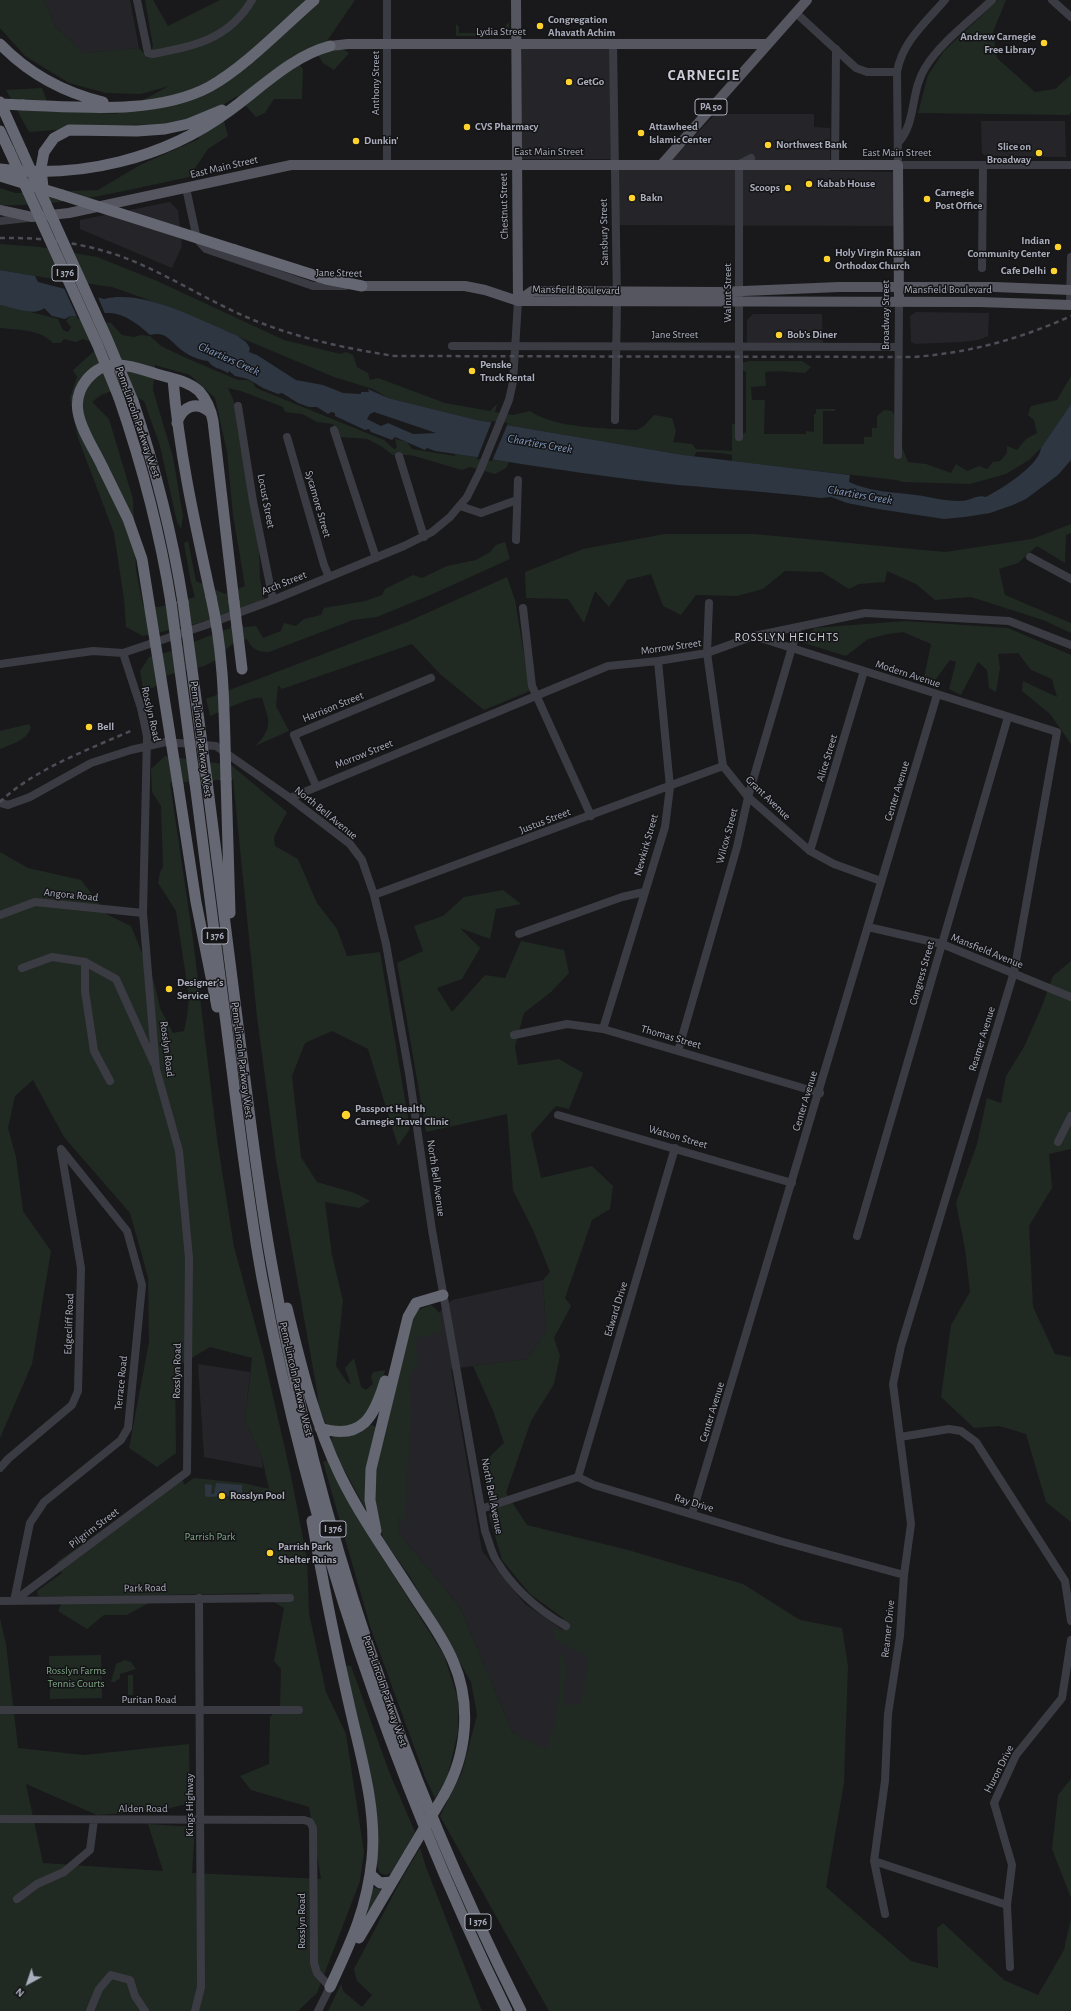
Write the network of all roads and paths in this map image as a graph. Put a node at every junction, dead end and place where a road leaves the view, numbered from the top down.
1 (137, 0) edge
2 (252, 0) edge
3 (314, 0) edge
4 (387, 0) edge
5 (516, 0) edge
6 (807, 0) edge
7 (945, 0) edge
8 (992, 0) edge
9 (1052, 0) edge
10 (796, 13) junction
11 (1071, 17) edge
12 (0, 44) edge
13 (387, 44) junction
14 (516, 44) junction
15 (613, 44) junction
16 (768, 44) junction
17 (330, 46) joint
18 (836, 49) junction
19 (897, 72) junction
20 (246, 98) junction
21 (0, 103) edge
22 (117, 106) junction
23 (0, 131) edge
24 (898, 143) junction
25 (751, 158) dead end
26 (516, 164) junction
27 (662, 164) junction
28 (738, 164) junction
29 (387, 165) junction
30 (614, 165) junction
31 (835, 165) junction
32 (898, 165) junction
33 (983, 165) junction
34 (1071, 165) edge
35 (0, 169) edge
36 (0, 176) edge
37 (186, 188) junction
38 (44, 199) junction
39 (0, 210) edge
40 (32, 217) junction
41 (0, 221) edge
42 (1071, 257) edge
43 (982, 268) dead end
44 (362, 286) junction
45 (898, 287) junction
46 (1071, 290) edge
47 (616, 291) junction
48 (739, 291) junction
49 (518, 301) junction
50 (616, 302) junction
51 (740, 302) junction
52 (899, 302) junction
53 (1070, 305) edge
54 (452, 346) dead end
55 (516, 346) junction
56 (615, 347) junction
57 (739, 347) junction
58 (898, 347) junction
59 (172, 379) junction
60 (238, 406) dead end
61 (504, 411) joint
62 (212, 414) junction
63 (615, 420) dead end
64 (177, 423) junction
65 (334, 430) dead end
66 (287, 437) dead end
67 (739, 437) dead end
68 (898, 455) dead end
69 (399, 456) dead end
70 (518, 480) dead end
71 (517, 500) junction
72 (460, 506) junction
73 (424, 537) junction
74 (516, 540) dead end
75 (1030, 557) dead end
76 (376, 558) junction
77 (329, 577) junction
78 (1071, 579) edge
79 (273, 600) junction
80 (709, 603) dead end
81 (523, 608) dead end
82 (798, 627) junction
83 (754, 636) junction
84 (1071, 645) edge
85 (793, 648) junction
86 (707, 653) junction
87 (123, 654) junction
88 (658, 661) junction
89 (0, 664) edge
90 (242, 669) dead end
91 (864, 671) junction
92 (431, 678) dead end
93 (937, 695) junction
94 (536, 697) junction
95 (1008, 717) junction
96 (1056, 732) joint
97 (148, 746) junction
98 (723, 766) junction
99 (316, 786) junction
100 (670, 787) junction
101 (748, 797) junction
102 (290, 798) junction
103 (0, 803) edge
104 (591, 816) junction
105 (810, 851) junction
106 (881, 881) junction
107 (644, 892) junction
108 (374, 895) junction
109 (143, 913) junction
110 (0, 915) edge
111 (868, 927) junction
112 (519, 934) dead end
113 (942, 944) junction
114 (85, 962) junction
115 (22, 968) dead end
116 (1014, 972) junction
117 (233, 988) junction
118 (1071, 997) edge
119 (603, 1029) junction
120 (514, 1035) dead end
121 (678, 1051) junction
122 (156, 1069) junction
123 (110, 1081) dead end
124 (234, 1090) junction
125 (820, 1093) junction
126 (558, 1115) dead end
127 (1071, 1116) edge
128 (1058, 1142) dead end
129 (675, 1148) junction
130 (61, 1149) joint
131 (792, 1183) junction
132 (264, 1217) junction
133 (857, 1236) dead end
134 (443, 1295) junction
135 (901, 1346) joint
136 (320, 1428) junction
137 (900, 1437) junction
138 (298, 1443) junction
139 (0, 1468) edge
140 (187, 1472) joint
141 (578, 1477) junction
142 (481, 1509) junction
143 (692, 1514) junction
144 (379, 1541) junction
145 (904, 1575) junction
146 (199, 1598) junction
147 (290, 1598) dead end
148 (0, 1600) edge
149 (14, 1601) junction
150 (1071, 1621) edge
151 (566, 1626) dead end
152 (1071, 1640) edge
153 (0, 1710) edge
154 (298, 1710) dead end
155 (201, 1711) junction
156 (0, 1818) edge
157 (94, 1820) junction
158 (201, 1820) junction
159 (310, 1822) joint
160 (874, 1860) junction
161 (370, 1874) junction
162 (392, 1882) junction
163 (18, 1899) dead end
164 (1007, 1905) junction
165 (885, 1914) dead end
166 (468, 1930) junction
167 (1010, 1967) dead end
168 (330, 1987) junction
169 (90, 2011) edge
170 (145, 2011) edge
171 (195, 2011) edge
172 (318, 2011) edge
173 (500, 2011) edge
174 (507, 2011) edge
175 (521, 2011) edge

1 - 2 street
3 - 22 highway
4 - 13 street, Anthony Street
5 - 14 main road, Chestnut Street
6 - 10 main road, PA 50
7 - 19 street, Broadway Street
8 - 24 street
9 - 11 street
10 - 16 main road, PA 50
10 - 18 street
12 - 22 highway
13 - 14 main road, Lydia Street
13 - 17 main road, Lydia Street
13 - 29 street, Anthony Street
14 - 15 main road, Lydia Street
14 - 26 main road, Chestnut Street
15 - 16 main road, Lydia Street
15 - 30 street, Sansbury Street
16 - 27 main road, PA 50
17 - 20 highway
18 - 19 street
18 - 31 street
19 - 24 street, Broadway Street
20 - 35 highway
20 - 38 highway, bridge
21 - 22 highway, bridge
21 - 38 highway, Penn-Lincoln Parkway West / I 376, bridge
23 - 124 highway, Penn-Lincoln Parkway West / I 376, bridge
24 - 32 street, Broadway Street
25 - 28 street
26 - 29 main road, East Main Street
26 - 30 main road, East Main Street
26 - 49 main road, Chestnut Street
27 - 28 main road, East Main Street
27 - 30 main road, East Main Street
28 - 31 main road, East Main Street
28 - 48 street, Walnut Street
29 - 37 main road, East Main Street
30 - 47 street, Sansbury Street
31 - 32 main road, East Main Street
32 - 33 street, East Main Street
32 - 45 main road, Broadway Street
33 - 34 street, East Main Street
33 - 43 street
36 - 44 highway, bridge
37 - 40 main road, East Main Street
37 - 44 street, Jane Street
38 - 117 highway, Penn-Lincoln Parkway West / I 376, bridge
39 - 40 main road, East Main Street
40 - 41 street
42 - 46 street
44 - 49 main road, Jane Street
45 - 46 main road, Mansfield Boulevard
45 - 48 main road, Mansfield Boulevard
45 - 52 main road, Broadway Street
46 - 53 street
47 - 48 main road, Mansfield Boulevard
47 - 49 main road, Mansfield Boulevard
47 - 50 street, Sansbury Street
48 - 51 street, Walnut Street
49 - 50 main road, Mansfield Boulevard
49 - 55 street, Chestnut Street
50 - 51 main road, Mansfield Boulevard
50 - 56 street, Sansbury Street
51 - 52 main road, Mansfield Boulevard
51 - 57 street, Walnut Street
52 - 53 main road, Mansfield Boulevard
52 - 58 street, Broadway Street
54 - 55 street, Jane Street
55 - 56 street, Jane Street
55 - 61 street, Chestnut Street
56 - 57 street, Jane Street
56 - 63 street, Sansbury Street
57 - 58 street, Jane Street
57 - 67 street, Walnut Street
58 - 68 street, Broadway Street
59 - 62 highway
59 - 64 highway
59 - 124 highway, bridge
60 - 79 street, Locust Street
61 - 72 street, Arch Street
62 - 64 highway
62 - 90 highway, bridge
64 - 117 highway, bridge
65 - 76 street
66 - 77 street, Sycamore Street
69 - 73 street
70 - 71 street
71 - 72 street
71 - 74 street
72 - 73 street, Arch Street
73 - 76 street, Arch Street
75 - 78 street
76 - 77 street, Arch Street
77 - 79 street, Arch Street
79 - 87 street, Arch Street
80 - 86 street
81 - 94 street
82 - 83 street, Morrow Street
82 - 84 street, Morrow Street
82 - 85 street, Wilcox Street
83 - 85 street, Modern Avenue
83 - 86 street, Morrow Street
85 - 91 street, Modern Avenue
85 - 101 street, Wilcox Street
86 - 88 street, Morrow Street
86 - 98 street
87 - 89 street, Arch Street
87 - 97 street, Rosslyn Road
88 - 94 street, Morrow Street
88 - 100 street, Newkirk Street
91 - 93 street, Modern Avenue
91 - 105 street, Alice Street
92 - 99 street, Harrison Street
93 - 95 street, Modern Avenue
93 - 106 street, Center Avenue
94 - 99 street, Morrow Street
94 - 104 street
95 - 96 street, Modern Avenue
95 - 113 street, Congress Street
96 - 116 street, Reamer Avenue
97 - 102 street, North Bell Avenue
97 - 103 street, North Bell Avenue
97 - 109 street, Rosslyn Road
98 - 100 street, Justus Street
98 - 101 street, Grant Avenue
99 - 102 street, Morrow Street
100 - 104 street, Justus Street
100 - 107 street, Newkirk Street
101 - 105 street, Grant Avenue
101 - 121 street, Wilcox Street
102 - 108 street, North Bell Avenue
104 - 108 street, Justus Street
105 - 106 street, Grant Avenue
106 - 111 street, Center Avenue
107 - 112 street
107 - 119 street, Newkirk Street
108 - 134 street, North Bell Avenue
109 - 110 street, Angora Road
109 - 122 street, Rosslyn Road
111 - 113 street, Mansfield Avenue
111 - 125 street, Center Avenue
113 - 116 street, Mansfield Avenue
113 - 133 street, Congress Street
114 - 115 street
114 - 122 street
114 - 123 street
116 - 118 street, Mansfield Avenue
116 - 135 street, Reamer Avenue
117 - 132 highway, Penn-Lincoln Parkway West / I 376
119 - 120 street, Thomas Street
119 - 121 street, Thomas Street
121 - 125 street, Thomas Street
122 - 140 street, Rosslyn Road
124 - 138 highway, Penn-Lincoln Parkway West / I 376
125 - 131 street, Center Avenue
126 - 129 street, Watson Street
127 - 128 street
129 - 131 street, Watson Street
129 - 141 street, Edward Drive
130 - 139 street, Edgecliff Road
130 - 149 street, Terrace Road
131 - 143 street, Center Avenue
132 - 136 highway
132 - 175 highway, Penn-Lincoln Parkway West / I 376
134 - 136 highway
134 - 142 street, North Bell Avenue
134 - 144 highway
135 - 137 street, Reamer Drive
136 - 144 highway
137 - 145 street, Reamer Drive
137 - 150 street
138 - 161 highway
138 - 166 highway, Penn-Lincoln Parkway West / I 376
140 - 149 street, Pilgrim Street
141 - 142 street
141 - 143 street, Ray Drive
142 - 151 street, North Bell Avenue
143 - 145 street, Ray Drive
144 - 162 highway, bridge
145 - 160 street, Reamer Drive
146 - 147 street, Park Road
146 - 149 street, Park Road
146 - 155 street, Kings Highway
148 - 149 street, Park Road
152 - 164 street, Huron Drive
153 - 155 street, Puritan Road
154 - 155 street, Puritan Road
155 - 158 street, Kings Highway
156 - 157 street, Alden Road
157 - 158 street, Alden Road
157 - 163 street
158 - 159 street, Alden Road
158 - 171 street, Kings Highway
159 - 168 street, Rosslyn Road
160 - 164 street
160 - 165 street, Reamer Drive
161 - 162 highway
161 - 168 highway
162 - 168 highway
164 - 167 street, Huron Drive
166 - 173 highway
166 - 174 highway, Penn-Lincoln Parkway West / I 376
168 - 172 street
169 - 170 street

